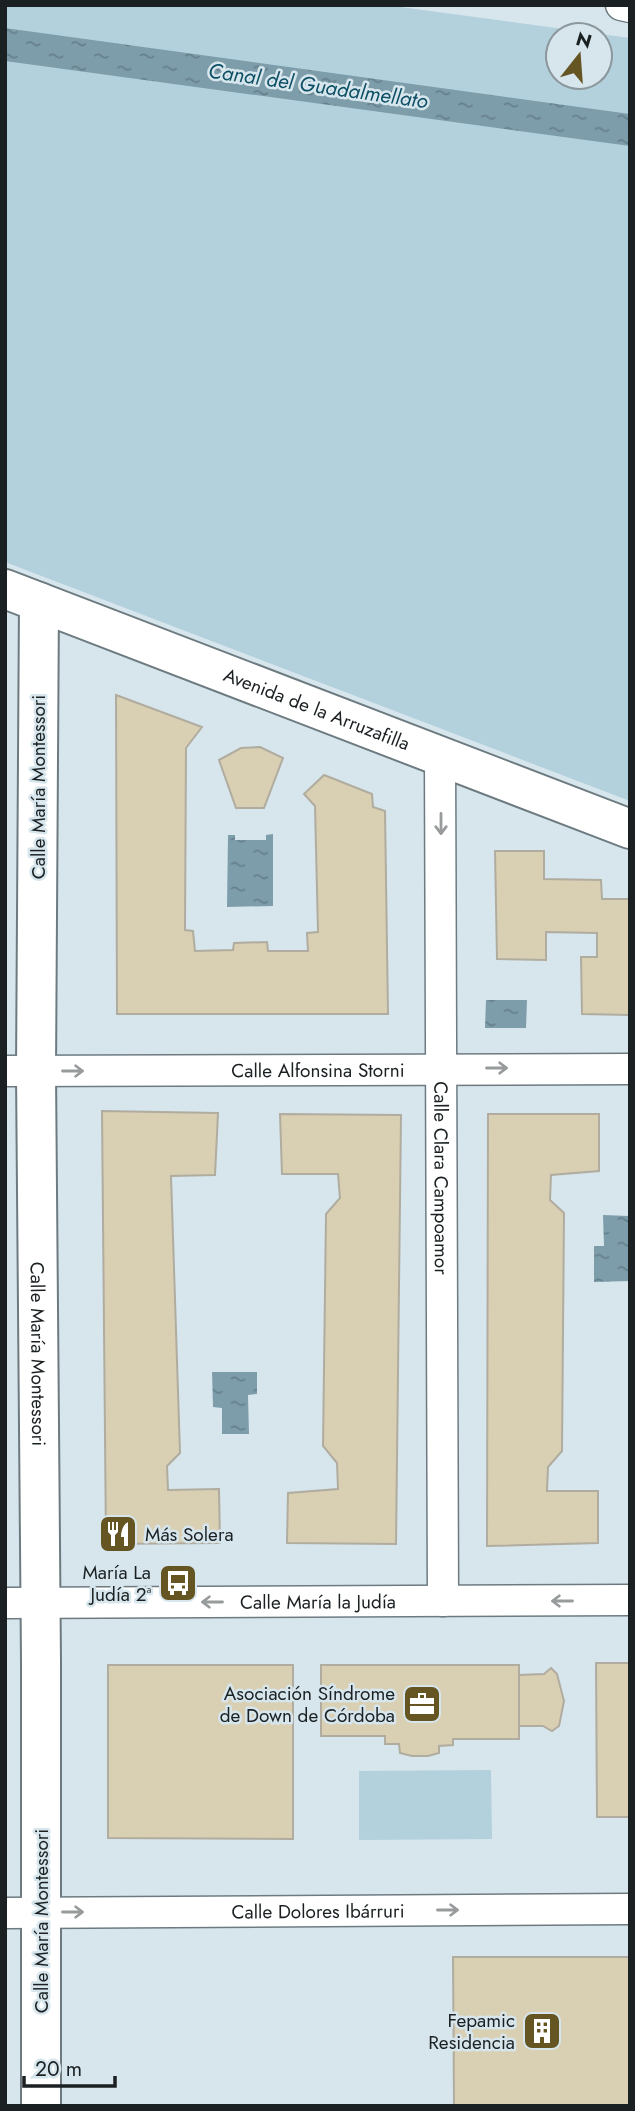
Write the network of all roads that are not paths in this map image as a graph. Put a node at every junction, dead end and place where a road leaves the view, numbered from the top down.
1 (621, 5) edge
2 (630, 6) edge
3 (22, 596) edge
4 (440, 756) junction
5 (630, 830) edge
6 (442, 1068) junction
7 (630, 1069) edge
8 (21, 1072) edge
9 (630, 1600) edge
10 (443, 1601) junction
11 (23, 1603) edge
12 (630, 1909) edge
13 (23, 1912) edge
14 (41, 2106) edge

1 - 2 street
3 - 4 main road, Avenida de la Arruzafilla
3 - 8 main road, Calle María Montessori
4 - 5 main road, Avenida de la Arruzafilla
4 -> 6 street, Calle Clara Campoamor
6 -> 7 street, Calle Alfonsina Storni
8 -> 6 street, Calle Alfonsina Storni
6 - 10 street, Calle Clara Campoamor
8 - 11 main road, Calle María Montessori
9 -> 10 street, Calle María la Judía
10 -> 11 street, Calle María la Judía
11 - 13 main road, Calle María Montessori
13 -> 12 street, Calle Dolores Ibárruri
13 - 14 main road, Calle María Montessori

